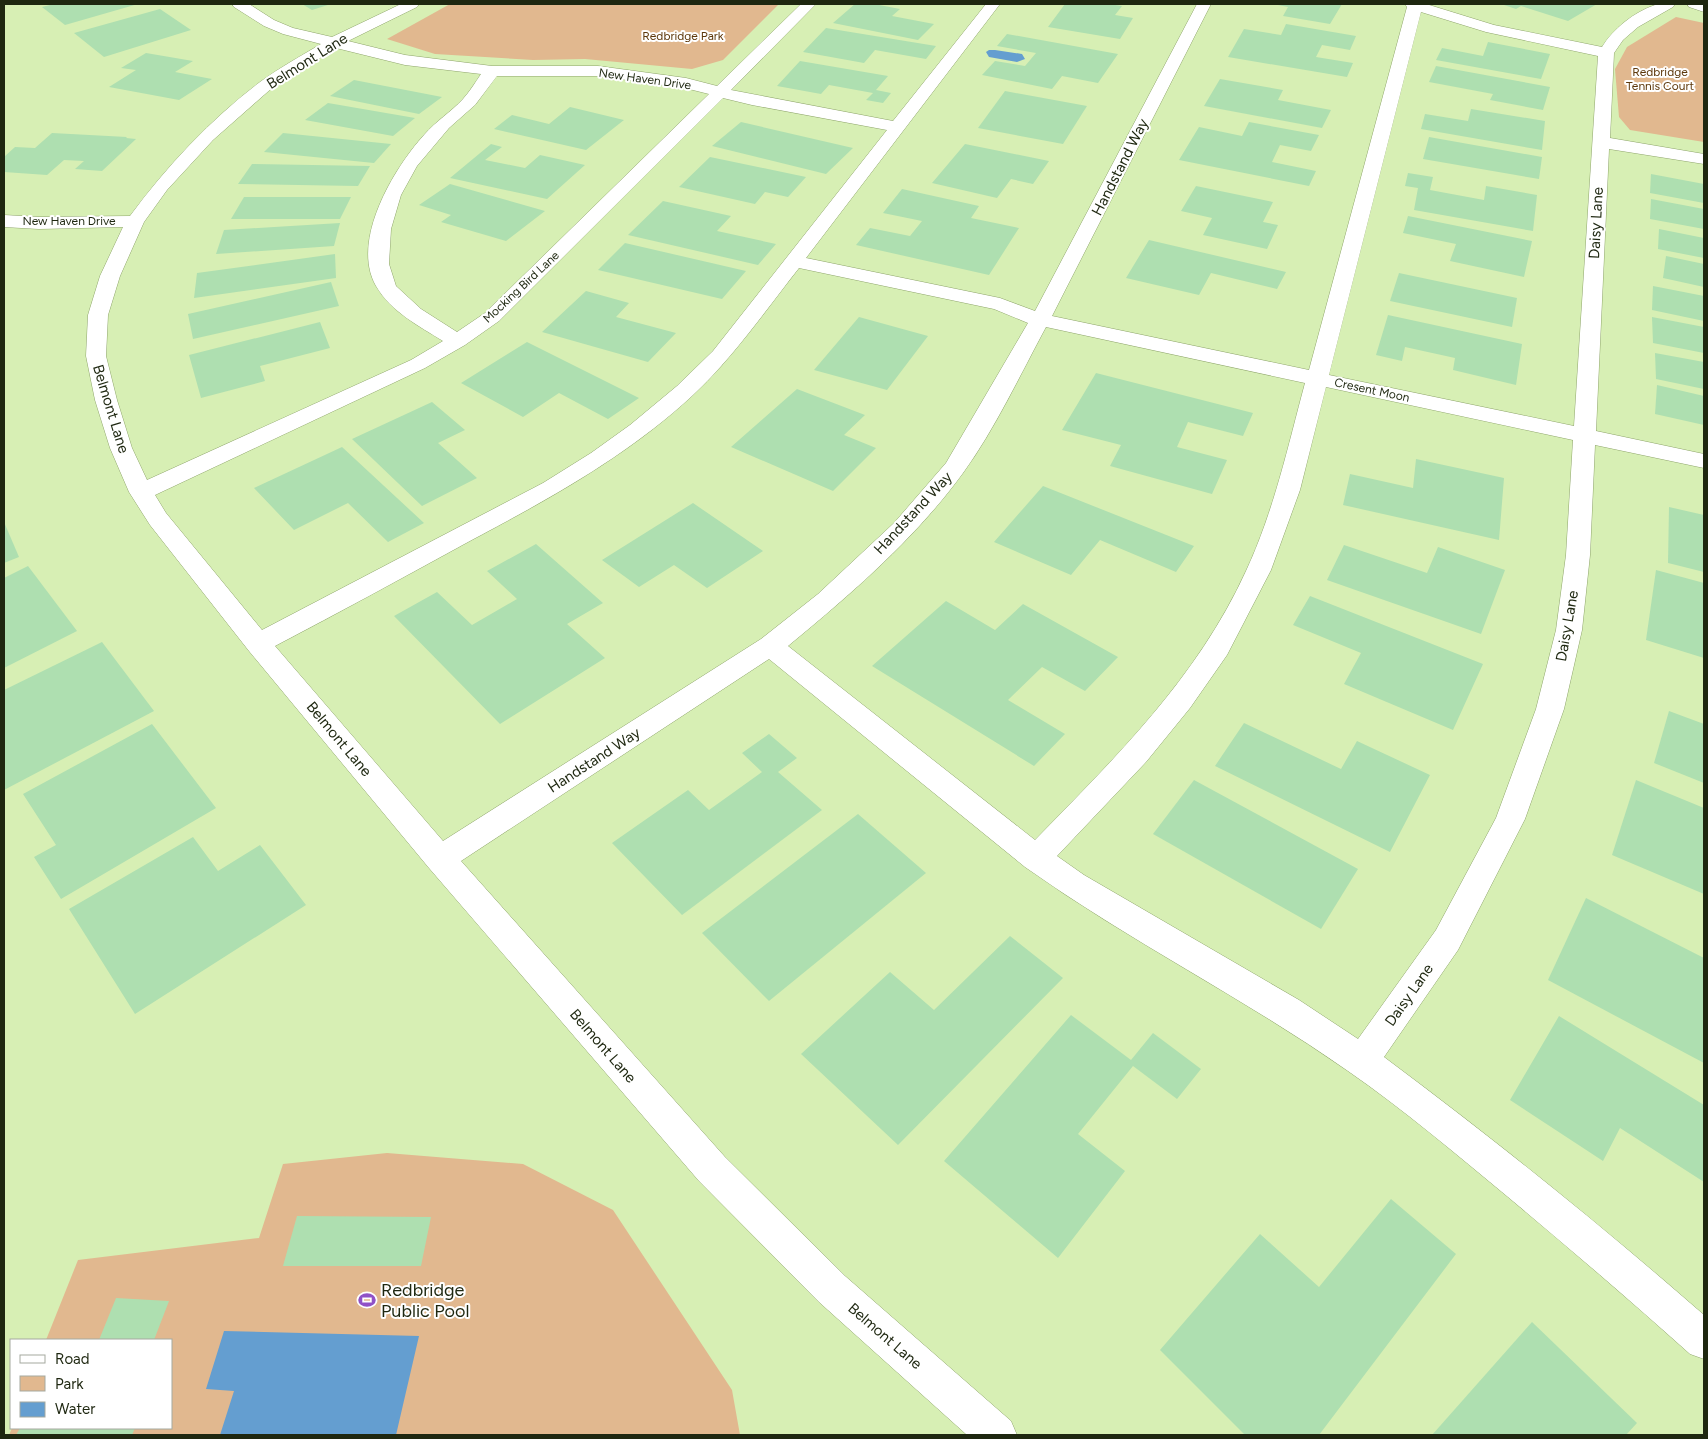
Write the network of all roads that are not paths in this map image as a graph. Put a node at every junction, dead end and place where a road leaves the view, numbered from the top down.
1 (239, 4) edge
2 (412, 4) edge
3 (809, 4) edge
4 (993, 4) edge
5 (1204, 4) edge
6 (1413, 4) edge
7 (1668, 4) edge
8 (1694, 4) edge
9 (1704, 8) edge
10 (333, 43) junction
11 (1606, 53) junction
12 (492, 71) junction
13 (722, 92) junction
14 (896, 127) junction
15 (1600, 142) junction
16 (1704, 159) edge
17 (4, 221) edge
18 (135, 221) junction
19 (794, 261) junction
20 (1040, 320) junction
21 (458, 341) junction
22 (1316, 378) junction
23 (1584, 435) junction
24 (1704, 461) edge
25 (141, 492) junction
26 (258, 644) junction
27 (770, 646) junction
28 (1036, 858) junction
29 (440, 859) junction
30 (1362, 1061) junction
31 (1704, 1340) edge
32 (997, 1435) edge

1 - 10 street, New Haven Drive
2 - 10 street, Belmont Lane
3 - 13 street, Mocking Bird Lane
4 - 14 street
5 - 20 street, Handstand Way
6 - 11 street
6 - 22 street
7 - 11 street
8 - 9 street
10 - 12 street, New Haven Drive
10 - 18 street, Belmont Lane
11 - 15 street, Daisy Lane
12 - 13 street, New Haven Drive
12 - 21 street
13 - 14 street, New Haven Drive
13 - 21 street, Mocking Bird Lane
14 - 19 street
15 - 16 street
15 - 23 street, Daisy Lane
17 - 18 street, New Haven Drive
18 - 25 street, Belmont Lane
19 - 20 street, Cresent Moon
19 - 26 street
20 - 22 street, Cresent Moon
20 - 27 street, Handstand Way
21 - 25 street, Mocking Bird Lane
22 - 23 street, Cresent Moon
22 - 28 street
23 - 24 street, Cresent Moon
23 - 30 street, Daisy Lane
25 - 26 street, Belmont Lane
26 - 29 street, Belmont Lane
27 - 28 street
27 - 29 street, Handstand Way
28 - 30 street
29 - 32 street, Belmont Lane
30 - 31 street

